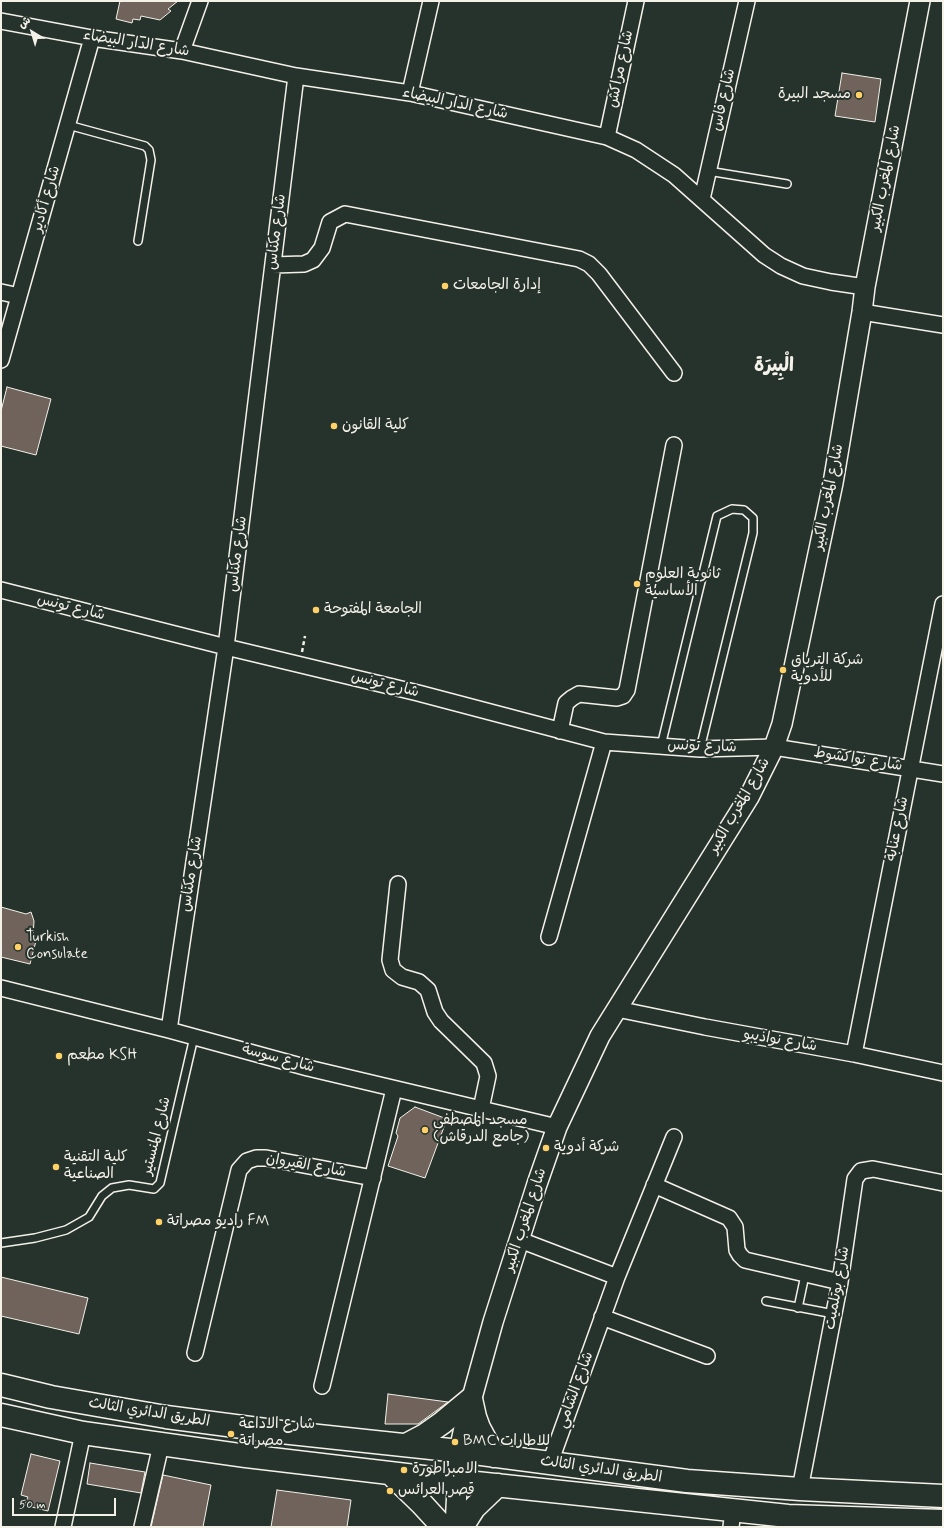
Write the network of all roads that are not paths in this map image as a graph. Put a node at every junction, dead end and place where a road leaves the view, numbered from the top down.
1 (200, 1) edge
2 (431, 1) edge
3 (636, 1) edge
4 (747, 1) edge
5 (920, 1) edge
6 (1, 21) edge
7 (92, 38) junction
8 (182, 51) junction
9 (296, 76) junction
10 (410, 93) junction
11 (68, 125) junction
12 (607, 137) junction
13 (708, 171) junction
14 (787, 184) dead end
15 (702, 199) junction
16 (138, 241) dead end
17 (274, 265) junction
18 (865, 287) junction
19 (1, 292) edge
20 (19, 296) junction
21 (862, 312) junction
22 (943, 325) edge
23 (1, 360) edge
24 (674, 373) dead end
25 (674, 445) dead end
26 (1, 590) edge
27 (943, 604) edge
28 (226, 647) junction
29 (560, 731) junction
30 (604, 742) junction
31 (661, 746) junction
32 (774, 747) junction
33 (700, 749) junction
34 (910, 768) junction
35 (943, 774) edge
36 (398, 884) dead end
37 (549, 937) dead end
38 (1, 988) edge
39 (617, 1009) junction
40 (169, 1030) junction
41 (194, 1037) junction
42 (854, 1054) junction
43 (943, 1073) edge
44 (394, 1089) junction
45 (481, 1109) junction
46 (557, 1127) junction
47 (674, 1137) dead end
48 (373, 1178) junction
49 (943, 1183) edge
50 (654, 1185) junction
51 (520, 1240) junction
52 (1, 1243) edge
53 (805, 1275) junction
54 (617, 1277) junction
55 (840, 1282) junction
56 (766, 1301) dead end
57 (798, 1308) junction
58 (834, 1314) junction
59 (602, 1317) junction
60 (195, 1353) dead end
61 (707, 1356) dead end
62 (1, 1385) edge
63 (322, 1386) dead end
64 (471, 1398) junction
65 (1, 1415) edge
66 (83, 1433) junction
67 (161, 1445) junction
68 (406, 1445) junction
69 (459, 1451) junction
70 (494, 1456) junction
71 (550, 1463) junction
72 (390, 1473) junction
73 (457, 1481) junction
74 (498, 1485) junction
75 (800, 1489) junction
76 (943, 1496) edge
77 (732, 1518) edge
78 (943, 1521) edge
79 (63, 1527) edge
80 (142, 1527) edge
81 (443, 1527) edge
82 (455, 1527) edge
83 (462, 1527) edge

1 - 8 street
2 - 10 street
3 - 12 street, شارع مراكش
4 - 13 street, شارع فاس
5 - 18 street, شارع المغرب الكبير
6 - 7 street, شارع الدار البيضاء
7 - 8 street, شارع الدار البيضاء
7 - 11 street, شارع أكادير
8 - 9 street, شارع الدار البيضاء
9 - 10 street, شارع الدار البيضاء
9 - 17 street, شارع مكناس
10 - 12 street, شارع الدار البيضاء
11 - 16 lane
11 - 20 street, شارع أكادير
12 - 15 street, شارع الدار البيضاء
13 - 14 lane
13 - 15 street, شارع فاس
15 - 18 street, شارع الدار البيضاء
17 - 24 street
17 - 28 street, شارع مكناس
18 - 21 street, شارع المغرب الكبير
19 - 20 street
20 - 23 street, شارع أكادير
21 - 22 street
21 - 32 street, شارع المغرب الكبير
25 - 29 street
26 - 28 street, شارع تونس
27 - 34 street, شارع عنابة
28 - 29 street, شارع تونس
28 - 40 street, شارع مكناس
29 - 30 street, شارع تونس
30 - 31 street, شارع تونس
30 - 37 street
31 - 33 street, شارع تونس
31 - 33 lane
32 - 33 street, شارع تونس
32 - 34 street, شارع نواكشوط
32 - 39 street, شارع المغرب الكبير
34 - 35 street, شارع نواكشوط
34 - 42 street, شارع عنابة
36 - 45 street
38 - 40 street, شارع سوسة
39 - 42 street, شارع نواذيبو
39 - 46 street, شارع المغرب الكبير
40 - 41 street, شارع سوسة
41 - 44 street, شارع سوسة
41 - 52 lane, شارع المنستير
42 - 43 street, شارع نواذيبو
44 - 45 street, شارع سوسة
44 - 48 street
45 - 46 street, شارع سوسة
46 - 51 street, شارع المغرب الكبير
47 - 50 street, شارع الشامي
48 - 60 street, شارع القيروان
48 - 63 street
49 - 55 street, شارع بوتلميت
50 - 53 street
50 - 54 street, شارع الشامي
51 - 54 street
51 - 64 street, شارع المغرب الكبير
53 - 55 street
53 - 57 lane
54 - 59 street, شارع الشامي
55 - 58 street, شارع بوتلميت
56 - 57 lane
57 - 58 lane
58 - 75 street, شارع بوتلميت
59 - 61 street
59 - 71 street, شارع الشامي
62 - 68 main road, الطريق الدائري الثالث
64 - 68 main road
64 - 69 street, شارع المغرب الكبير
64 - 70 main road
65 - 66 main road, الطريق الدائري الثالث
66 - 67 main road, الطريق الدائري الثالث
66 - 79 street
67 - 72 main road, الطريق الدائري الثالث
67 - 80 street
68 - 69 main road, الطريق الدائري الثالث
69 - 70 main road, الطريق الدائري الثالث
69 - 73 street, شارع المغرب الكبير
70 - 71 main road, الطريق الدائري الثالث
71 - 75 main road, الطريق الدائري الثالث
72 - 73 main road, الطريق الدائري الثالث
72 - 81 main road
73 - 74 main road, الطريق الدائري الثالث
73 - 82 street, شارع المغرب الكبير
74 - 77 main road, الطريق الدائري الثالث
74 - 83 main road
75 - 76 main road, الطريق الدائري الثالث
77 - 78 main road, الطريق الدائري الثالث

